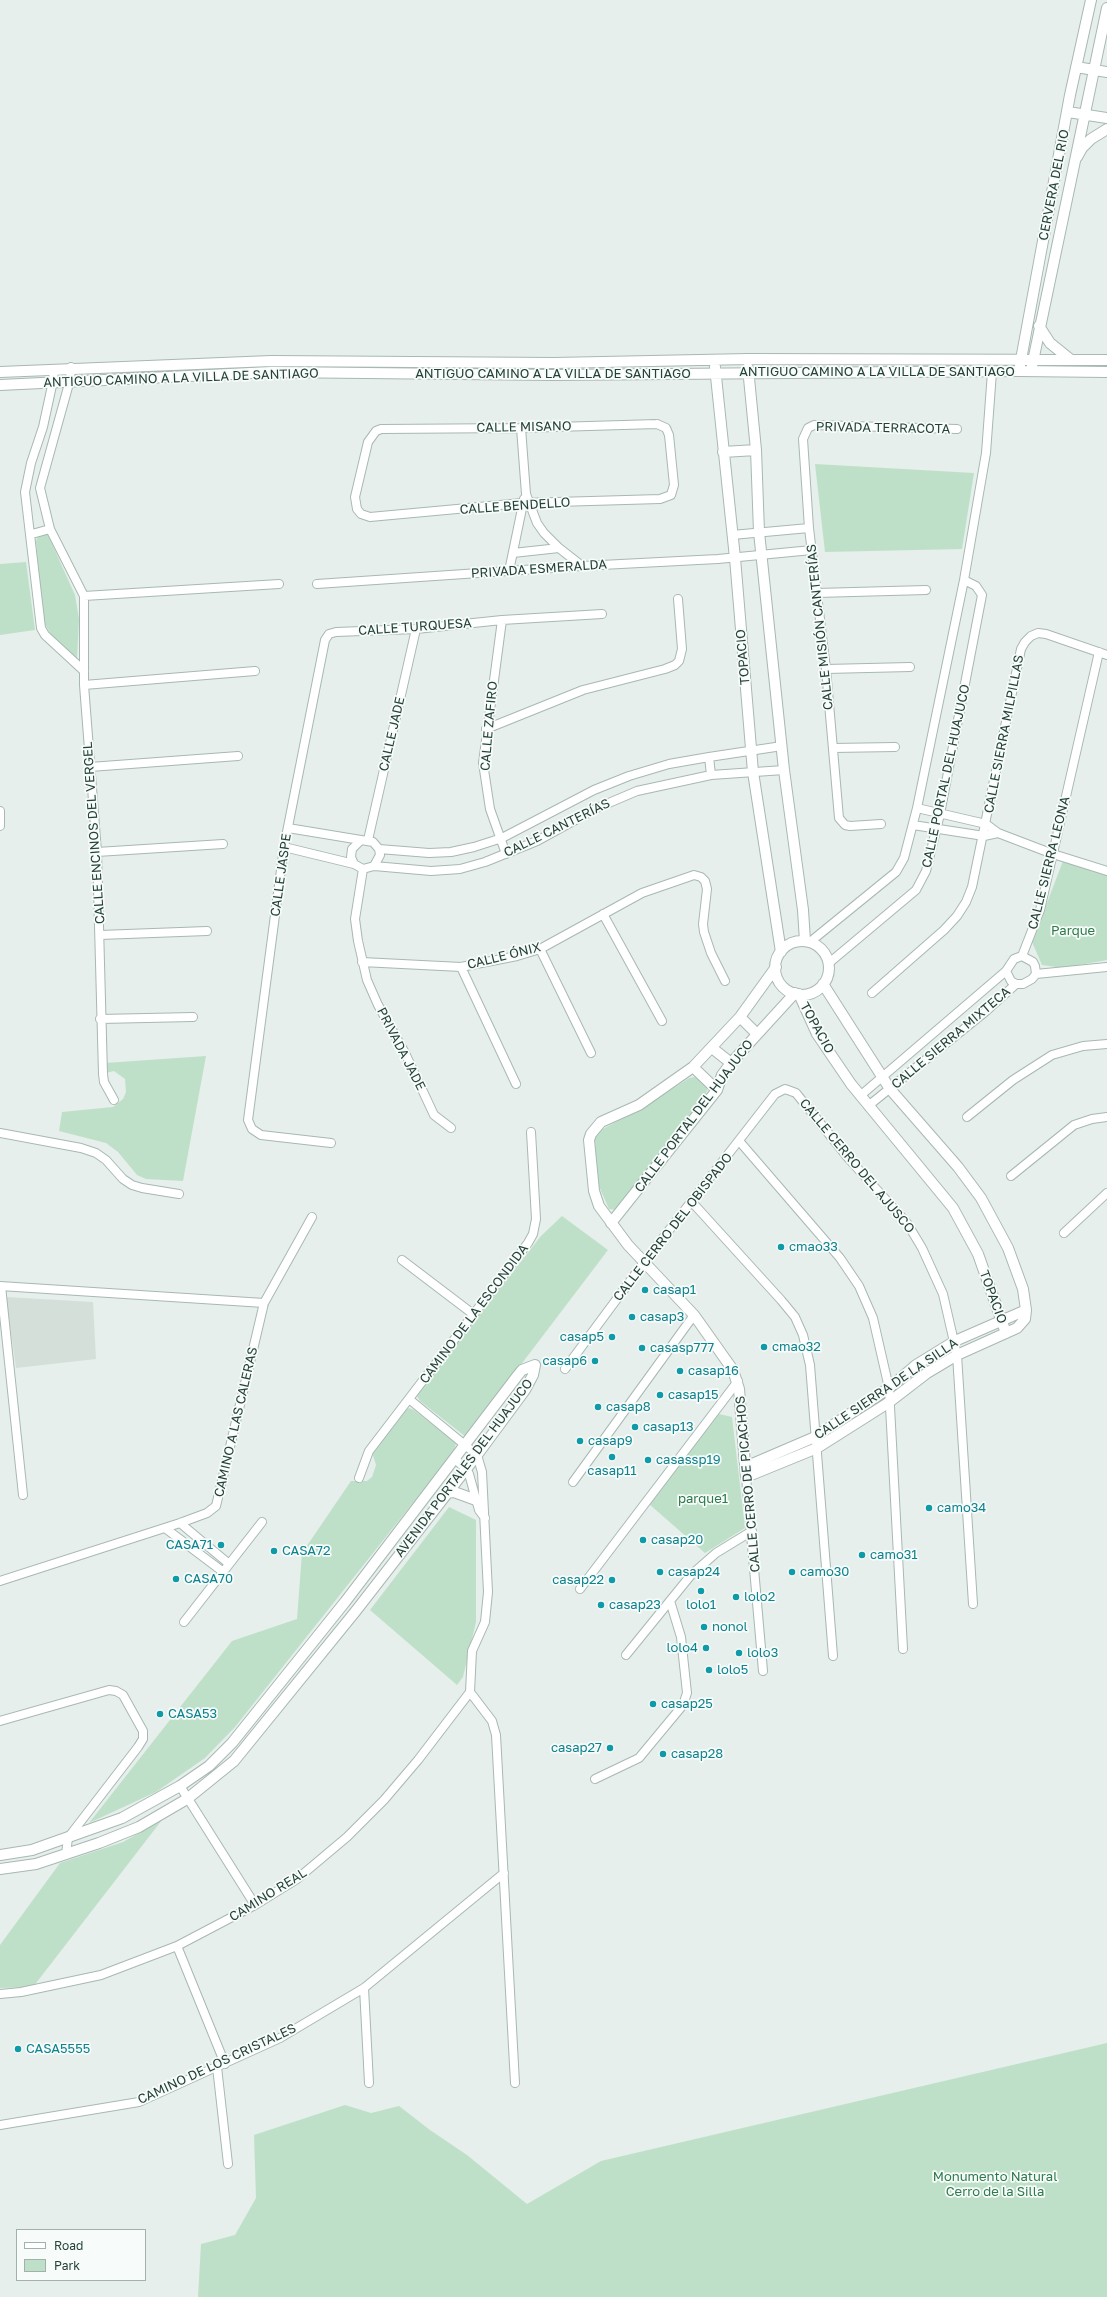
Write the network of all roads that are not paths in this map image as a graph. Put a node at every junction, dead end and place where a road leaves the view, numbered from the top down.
1 (1091, 0) edge
2 (1107, 8) edge
3 (1076, 66) junction
4 (1093, 70) junction
5 (1107, 72) edge
6 (1068, 112) junction
7 (1083, 116) junction
8 (1107, 118) edge
9 (1107, 128) edge
10 (1072, 164) junction
11 (1039, 326) junction
12 (748, 359) junction
13 (1021, 359) junction
14 (1033, 359) junction
15 (1071, 360) junction
16 (1107, 360) edge
17 (714, 361) junction
18 (71, 367) junction
19 (54, 369) junction
20 (1019, 371) junction
21 (0, 372) edge
22 (992, 372) junction
23 (1031, 372) junction
24 (1107, 372) edge
25 (748, 373) junction
26 (715, 374) junction
27 (70, 380) junction
28 (53, 381) junction
29 (0, 385) edge
30 (521, 428) junction
31 (808, 428) joint
32 (957, 429) dead end
33 (756, 450) junction
34 (723, 452) junction
35 (671, 495) joint
36 (526, 503) junction
37 (360, 514) joint
38 (809, 528) junction
39 (50, 529) junction
40 (760, 532) junction
41 (32, 534) junction
42 (732, 535) junction
43 (559, 548) junction
44 (812, 550) junction
45 (513, 553) junction
46 (762, 555) junction
47 (735, 558) junction
48 (582, 566) junction
49 (509, 571) junction
50 (964, 580) junction
51 (280, 584) dead end
52 (317, 584) dead end
53 (926, 590) dead end
54 (817, 594) junction
55 (84, 596) junction
56 (678, 599) dead end
57 (602, 614) dead end
58 (502, 620) junction
59 (416, 629) junction
60 (329, 634) joint
61 (1103, 653) edge
62 (910, 667) dead end
63 (826, 669) junction
64 (84, 671) junction
65 (255, 671) dead end
66 (84, 685) junction
67 (486, 729) junction
68 (782, 746) junction
69 (895, 747) dead end
70 (833, 748) junction
71 (752, 750) junction
72 (238, 756) dead end
73 (709, 757) junction
74 (90, 767) junction
75 (784, 770) junction
76 (753, 772) junction
77 (711, 775) junction
78 (917, 808) junction
79 (0, 811) edge
80 (940, 814) junction
81 (881, 824) dead end
82 (986, 824) junction
83 (913, 825) junction
84 (0, 826) edge
85 (288, 828) junction
86 (936, 829) junction
87 (998, 833) junction
88 (984, 836) junction
89 (502, 838) junction
90 (368, 840) junction
91 (360, 841) junction
92 (224, 844) dead end
93 (284, 847) junction
94 (379, 849) junction
95 (97, 852) junction
96 (506, 854) junction
97 (1053, 854) junction
98 (354, 864) junction
99 (374, 866) junction
100 (363, 869) junction
101 (1107, 871) edge
102 (603, 914) junction
103 (207, 931) dead end
104 (100, 935) junction
105 (808, 941) junction
106 (540, 949) junction
107 (781, 952) junction
108 (1022, 956) junction
109 (362, 962) junction
110 (829, 963) junction
111 (461, 967) junction
112 (776, 967) junction
113 (1107, 967) edge
114 (1006, 970) junction
115 (1036, 974) junction
116 (725, 981) dead end
117 (823, 984) junction
118 (1016, 984) junction
119 (872, 993) dead end
120 (797, 994) junction
121 (740, 1016) junction
122 (193, 1017) dead end
123 (100, 1019) junction
124 (662, 1021) dead end
125 (757, 1034) junction
126 (1107, 1044) edge
127 (917, 1047) junction
128 (712, 1048) junction
129 (591, 1053) dead end
130 (926, 1058) junction
131 (731, 1063) junction
132 (693, 1067) junction
133 (882, 1076) junction
134 (516, 1084) dead end
135 (785, 1089) joint
136 (890, 1089) junction
137 (717, 1090) junction
138 (860, 1096) junction
139 (114, 1100) dead end
140 (868, 1106) junction
141 (967, 1117) dead end
142 (1107, 1117) edge
143 (451, 1128) dead end
144 (531, 1132) dead end
145 (0, 1133) edge
146 (740, 1142) junction
147 (331, 1143) dead end
148 (1011, 1176) dead end
149 (1107, 1193) edge
150 (179, 1194) dead end
151 (691, 1201) junction
152 (312, 1218) dead end
153 (611, 1223) junction
154 (1064, 1233) dead end
155 (402, 1260) dead end
156 (645, 1261) junction
157 (0, 1286) edge
158 (264, 1303) junction
159 (1026, 1310) junction
160 (473, 1314) junction
161 (694, 1316) junction
162 (1001, 1321) junction
163 (1006, 1332) junction
164 (955, 1341) junction
165 (957, 1354) junction
166 (565, 1369) dead end
167 (738, 1381) junction
168 (889, 1388) junction
169 (409, 1399) junction
170 (888, 1403) junction
171 (815, 1437) junction
172 (465, 1445) junction
173 (817, 1448) junction
174 (477, 1455) junction
175 (455, 1459) junction
176 (745, 1467) junction
177 (465, 1468) junction
178 (746, 1477) junction
179 (359, 1478) dead end
180 (573, 1482) dead end
181 (446, 1493) junction
182 (23, 1496) dead end
183 (476, 1500) junction
184 (485, 1518) junction
185 (262, 1522) dead end
186 (180, 1523) junction
187 (165, 1528) junction
188 (752, 1531) junction
189 (228, 1563) junction
190 (222, 1571) junction
191 (0, 1581) edge
192 (580, 1589) dead end
193 (670, 1601) junction
194 (973, 1604) dead end
195 (184, 1622) dead end
196 (903, 1649) dead end
197 (626, 1655) dead end
198 (833, 1656) dead end
199 (763, 1671) dead end
200 (470, 1692) junction
201 (0, 1721) edge
202 (595, 1779) dead end
203 (180, 1786) junction
204 (187, 1799) junction
205 (68, 1838) junction
206 (66, 1854) junction
207 (0, 1855) edge
208 (0, 1869) edge
209 (504, 1872) junction
210 (255, 1906) junction
211 (177, 1946) junction
212 (364, 1988) junction
213 (0, 1994) edge
214 (221, 2065) junction
215 (369, 2083) dead end
216 (515, 2083) dead end
217 (0, 2125) edge
218 (228, 2164) dead end

1 - 3 street, CERVERA DEL RIO
2 - 4 street, CERVERA DEL RIO
3 - 4 street
3 - 6 street, CERVERA DEL RIO
4 - 5 street
4 - 7 street, CERVERA DEL RIO
6 - 7 street
6 - 13 street, CERVERA DEL RIO
7 - 8 street
7 - 10 street, CERVERA DEL RIO
9 - 10 street
10 - 11 street, CERVERA DEL RIO
11 - 14 street, CERVERA DEL RIO
11 - 15 street
12 - 13 street
12 - 17 street
12 - 25 street
13 - 14 street
13 - 20 street, CERVERA DEL RIO
14 - 15 street
14 - 23 street, CERVERA DEL RIO
15 - 16 street
17 - 18 street
17 - 26 street, TOPACIO
18 - 19 street
18 - 27 street, CALLE ENCINOS DEL VERGEL
19 - 21 street
19 - 28 street
20 - 22 street, ANTIGUO CAMINO A LA VILLA DE SANTIAGO
20 - 23 street, ANTIGUO CAMINO A LA VILLA DE SANTIAGO
22 - 25 street, ANTIGUO CAMINO A LA VILLA DE SANTIAGO
22 - 50 street, CALLE PORTAL DEL HUAJUCO
23 - 24 street, ANTIGUO CAMINO A LA VILLA DE SANTIAGO
25 - 26 street, ANTIGUO CAMINO A LA VILLA DE SANTIAGO
25 - 33 street
26 - 27 street, ANTIGUO CAMINO A LA VILLA DE SANTIAGO
26 - 34 street, TOPACIO
27 - 28 street, ANTIGUO CAMINO A LA VILLA DE SANTIAGO
27 - 39 street, CALLE ENCINOS DEL VERGEL
28 - 29 street, ANTIGUO CAMINO A LA VILLA DE SANTIAGO
28 - 41 street
30 - 35 street, CALLE MISANO
30 - 36 street
30 - 37 street, CALLE MISANO
31 - 32 street, PRIVADA TERRACOTA
31 - 38 street, CALLE MISIÓN CANTERÍAS
33 - 34 street
33 - 40 street
34 - 42 street, TOPACIO
35 - 36 street, CALLE BENDELLO
36 - 37 street, CALLE BENDELLO
36 - 43 street
36 - 45 street
38 - 40 street
38 - 44 street, CALLE MISIÓN CANTERÍAS
39 - 41 street
39 - 55 street, CALLE ENCINOS DEL VERGEL
40 - 42 street
40 - 46 street
41 - 64 street
42 - 47 street, TOPACIO
43 - 45 street
43 - 48 street
44 - 46 street, PRIVADA ESMERALDA
44 - 54 street, CALLE MISIÓN CANTERÍAS
45 - 49 street
46 - 47 street, PRIVADA ESMERALDA
46 - 68 street
47 - 48 street, PRIVADA ESMERALDA
47 - 71 street, TOPACIO
48 - 49 street, PRIVADA ESMERALDA
49 - 52 street, PRIVADA ESMERALDA
50 - 78 street, CALLE PORTAL DEL HUAJUCO
50 - 80 street, CALLE PORTAL DEL HUAJUCO
51 - 55 street
53 - 54 street
54 - 63 street, CALLE MISIÓN CANTERÍAS
55 - 64 street, CALLE ENCINOS DEL VERGEL
56 - 67 street
57 - 58 street, CALLE TURQUESA
58 - 59 street, CALLE TURQUESA
58 - 67 street, CALLE ZAFIRO
59 - 60 street, CALLE TURQUESA
59 - 90 street, CALLE JADE
60 - 85 street, CALLE JASPE
61 - 82 street, CALLE SIERRA MILPILLAS
61 - 97 street, CALLE SIERRA LEONA
62 - 63 street
63 - 70 street, CALLE MISIÓN CANTERÍAS
64 - 66 street, CALLE ENCINOS DEL VERGEL
65 - 66 street
66 - 74 street, CALLE ENCINOS DEL VERGEL
67 - 89 street, CALLE ZAFIRO
68 - 71 street, CALLE CANTERÍAS
68 - 75 street
69 - 70 street
70 - 81 street, CALLE MISIÓN CANTERÍAS
71 - 73 street, CALLE CANTERÍAS
71 - 76 street, TOPACIO
72 - 74 street
73 - 77 street
73 - 89 street, CALLE CANTERÍAS
74 - 95 street, CALLE ENCINOS DEL VERGEL
75 - 76 street, CALLE CANTERÍAS
75 - 105 street
76 - 77 street, CALLE CANTERÍAS
76 - 107 street, TOPACIO
77 - 96 street, CALLE CANTERÍAS
78 - 80 street
78 - 83 street, CALLE PORTAL DEL HUAJUCO
79 - 84 street
80 - 82 street
80 - 86 street, CALLE PORTAL DEL HUAJUCO
82 - 87 street
82 - 88 street, CALLE SIERRA MILPILLAS
83 - 86 street
83 - 105 street, CALLE PORTAL DEL HUAJUCO
85 - 91 street
85 - 93 street, CALLE JASPE
86 - 88 street
86 - 110 street, CALLE PORTAL DEL HUAJUCO
87 - 88 street
87 - 97 street
88 - 119 street, CALLE SIERRA MILPILLAS
89 - 94 street, CALLE CANTERÍAS
89 - 96 street, CALLE ZAFIRO
90 - 91 street
90 - 94 street
91 - 98 street
92 - 95 street
93 - 98 street
93 - 147 street, CALLE JASPE
94 - 99 street
95 - 104 street, CALLE ENCINOS DEL VERGEL
96 - 99 street, CALLE CANTERÍAS
97 - 101 street
97 - 108 street, CALLE SIERRA LEONA
98 - 100 street
99 - 100 street, CALLE CANTERÍAS
100 - 109 street
102 - 106 street, CALLE ÓNIX
102 - 116 street, CALLE ÓNIX
102 - 124 street
103 - 104 street
104 - 123 street, CALLE ENCINOS DEL VERGEL
105 - 107 street
105 - 110 street
106 - 111 street, CALLE ÓNIX
106 - 129 street
107 - 112 street
108 - 114 street, CALLE SIERRA LEONA
108 - 115 street
109 - 111 street, CALLE ÓNIX
109 - 143 street, PRIVADA JADE
110 - 117 street
111 - 134 street
112 - 120 street
112 - 121 street, CALLE PORTAL DEL HUAJUCO
113 - 115 street, CALLE SIERRA MIXTECA
114 - 118 street
114 - 127 street, CALLE SIERRA LEONA
115 - 118 street, CALLE SIERRA MIXTECA
117 - 120 street
117 - 133 street, TOPACIO
118 - 130 street, CALLE SIERRA MIXTECA
120 - 125 street, CALLE PORTAL DEL HUAJUCO
120 - 138 street, TOPACIO
121 - 125 street
121 - 128 street, CALLE PORTAL DEL HUAJUCO
122 - 123 street
123 - 139 street, CALLE ENCINOS DEL VERGEL
125 - 131 street, CALLE PORTAL DEL HUAJUCO
126 - 141 street
127 - 130 street
127 - 133 street, CALLE SIERRA LEONA
128 - 131 street
128 - 132 street, CALLE PORTAL DEL HUAJUCO
130 - 136 street, CALLE SIERRA MIXTECA
131 - 137 street, CALLE PORTAL DEL HUAJUCO
132 - 137 street
132 - 153 street, CALLE PORTAL DEL HUAJUCO
133 - 136 street, TOPACIO
133 - 138 street, CALLE SIERRA LEONA
135 - 146 street, CALLE CERRO DEL OBISPADO
135 - 164 street, CALLE CERRO DEL AJUSCO
136 - 140 street, CALLE SIERRA MIXTECA
136 - 159 street, TOPACIO
137 - 153 street, CALLE PORTAL DEL HUAJUCO
138 - 140 street, TOPACIO
140 - 162 street, TOPACIO
142 - 148 street
144 - 160 street, CAMINO DE LA ESCONDIDA
145 - 150 street
146 - 151 street, CALLE CERRO DEL OBISPADO
146 - 168 street
149 - 154 street
151 - 156 street, CALLE CERRO DEL OBISPADO
151 - 171 street
152 - 158 street, CAMINO A LAS CALERAS
153 - 156 street, CALLE CERRO DE PICACHOS
155 - 160 street
156 - 161 street, CALLE CERRO DE PICACHOS
156 - 166 street, CALLE CERRO DEL OBISPADO
157 - 158 street
157 - 182 street
158 - 186 street, CAMINO A LAS CALERAS
159 - 162 street, CALLE SIERRA DE LA SILLA
159 - 163 street, TOPACIO
160 - 169 street, CAMINO DE LA ESCONDIDA
161 - 167 street, CALLE CERRO DE PICACHOS
161 - 180 street
162 - 163 street, TOPACIO
162 - 164 street, CALLE SIERRA DE LA SILLA
163 - 165 street, CALLE SIERRA DE LA SILLA
164 - 165 street, CALLE CERRO DEL AJUSCO
164 - 168 street, CALLE SIERRA DE LA SILLA
165 - 170 street, CALLE SIERRA DE LA SILLA
165 - 194 street, CALLE CERRO DEL AJUSCO
167 - 176 street, CALLE CERRO DE PICACHOS
167 - 192 street
168 - 170 street
168 - 171 street, CALLE SIERRA DE LA SILLA
169 - 172 street
169 - 179 street, CAMINO DE LA ESCONDIDA
170 - 173 street, CALLE SIERRA DE LA SILLA
170 - 196 street
171 - 173 street
171 - 176 street, CALLE SIERRA DE LA SILLA
172 - 174 street
172 - 174 street, AVENIDA PORTALES DEL HUAJUCO
172 - 175 street, AVENIDA PORTALES DEL HUAJUCO
173 - 178 street, CALLE SIERRA DE LA SILLA
173 - 198 street
174 - 177 street, AVENIDA PORTALES DEL HUAJUCO
174 - 184 street
175 - 177 street
175 - 203 street, AVENIDA PORTALES DEL HUAJUCO
176 - 178 street, CALLE CERRO DE PICACHOS
177 - 181 street, AVENIDA PORTALES DEL HUAJUCO
177 - 183 street
178 - 188 street, CALLE CERRO DE PICACHOS
181 - 183 street
181 - 204 street, AVENIDA PORTALES DEL HUAJUCO
183 - 184 street
184 - 200 street
185 - 189 street
186 - 187 street, CAMINO A LAS CALERAS
186 - 189 street
187 - 190 street
187 - 191 street, CAMINO A LAS CALERAS
188 - 193 street
188 - 199 street, CALLE CERRO DE PICACHOS
189 - 190 street
190 - 195 street
193 - 197 street
193 - 202 street
200 - 209 street
200 - 210 street, CAMINO REAL
201 - 205 street
203 - 204 street
203 - 205 street, AVENIDA PORTALES DEL HUAJUCO
204 - 206 street, AVENIDA PORTALES DEL HUAJUCO
204 - 210 street
205 - 206 street
205 - 207 street, AVENIDA PORTALES DEL HUAJUCO
206 - 208 street, AVENIDA PORTALES DEL HUAJUCO
209 - 212 street, CAMINO DE LOS CRISTALES
209 - 216 street
210 - 211 street, CAMINO REAL
211 - 213 street, CAMINO REAL
211 - 214 street
212 - 214 street, CAMINO DE LOS CRISTALES
212 - 215 street
214 - 217 street, CAMINO DE LOS CRISTALES
214 - 218 street

